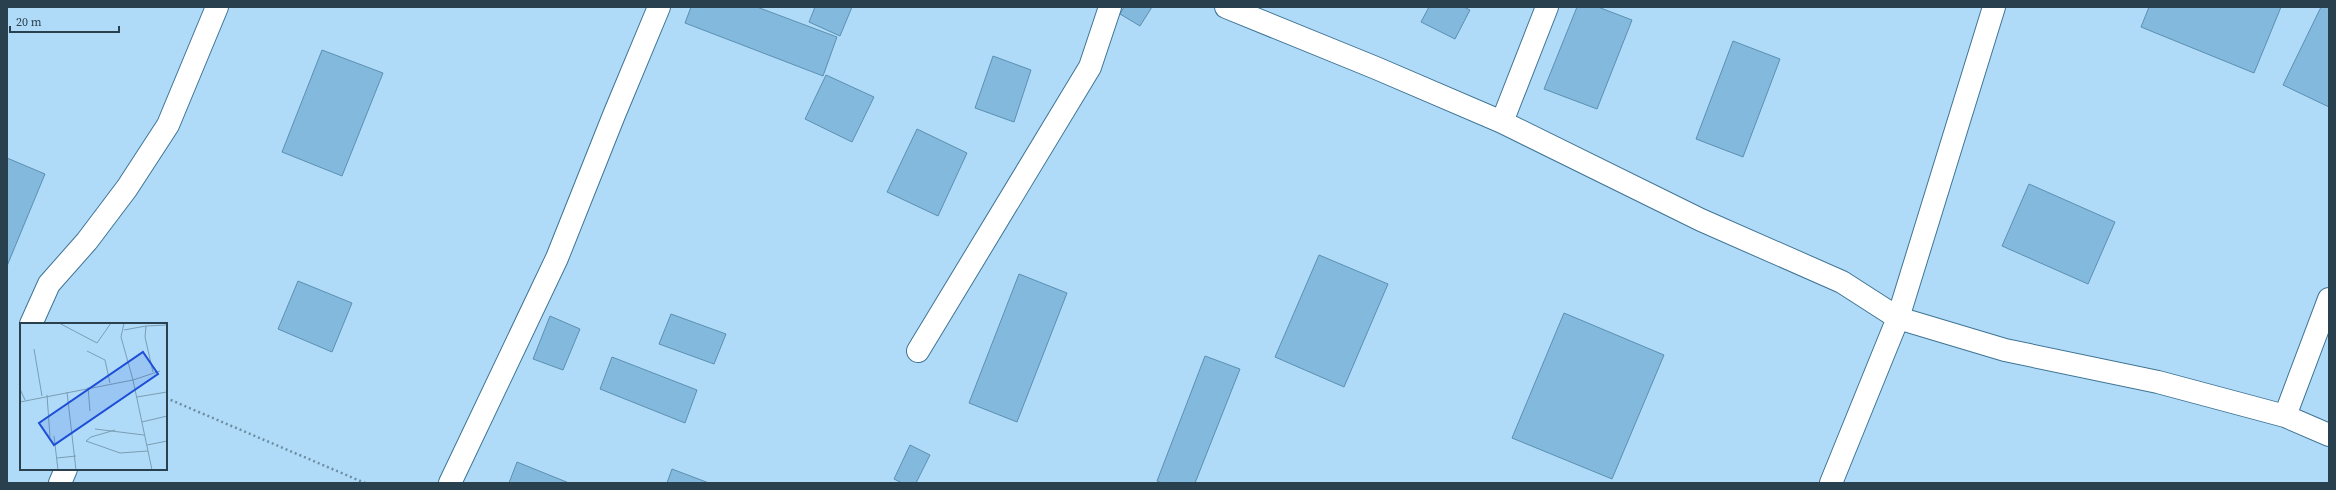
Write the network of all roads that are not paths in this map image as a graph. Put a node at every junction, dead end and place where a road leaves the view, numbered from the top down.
1 (217, 7) edge
2 (660, 7) edge
3 (1110, 7) edge
4 (1226, 7) edge
5 (1547, 7) edge
6 (1994, 7) edge
7 (1502, 122) junction
8 (2329, 299) edge
9 (1898, 318) junction
10 (31, 323) edge
11 (918, 351) dead end
12 (2285, 416) junction
13 (2329, 435) edge
14 (66, 470) edge
15 (60, 483) edge
16 (450, 483) edge
17 (1830, 483) edge

1 - 10 street
2 - 16 street
3 - 11 street
4 - 7 street
5 - 7 street
6 - 9 street
7 - 9 street
8 - 12 street
9 - 12 street
9 - 17 street
12 - 13 street
14 - 15 street

